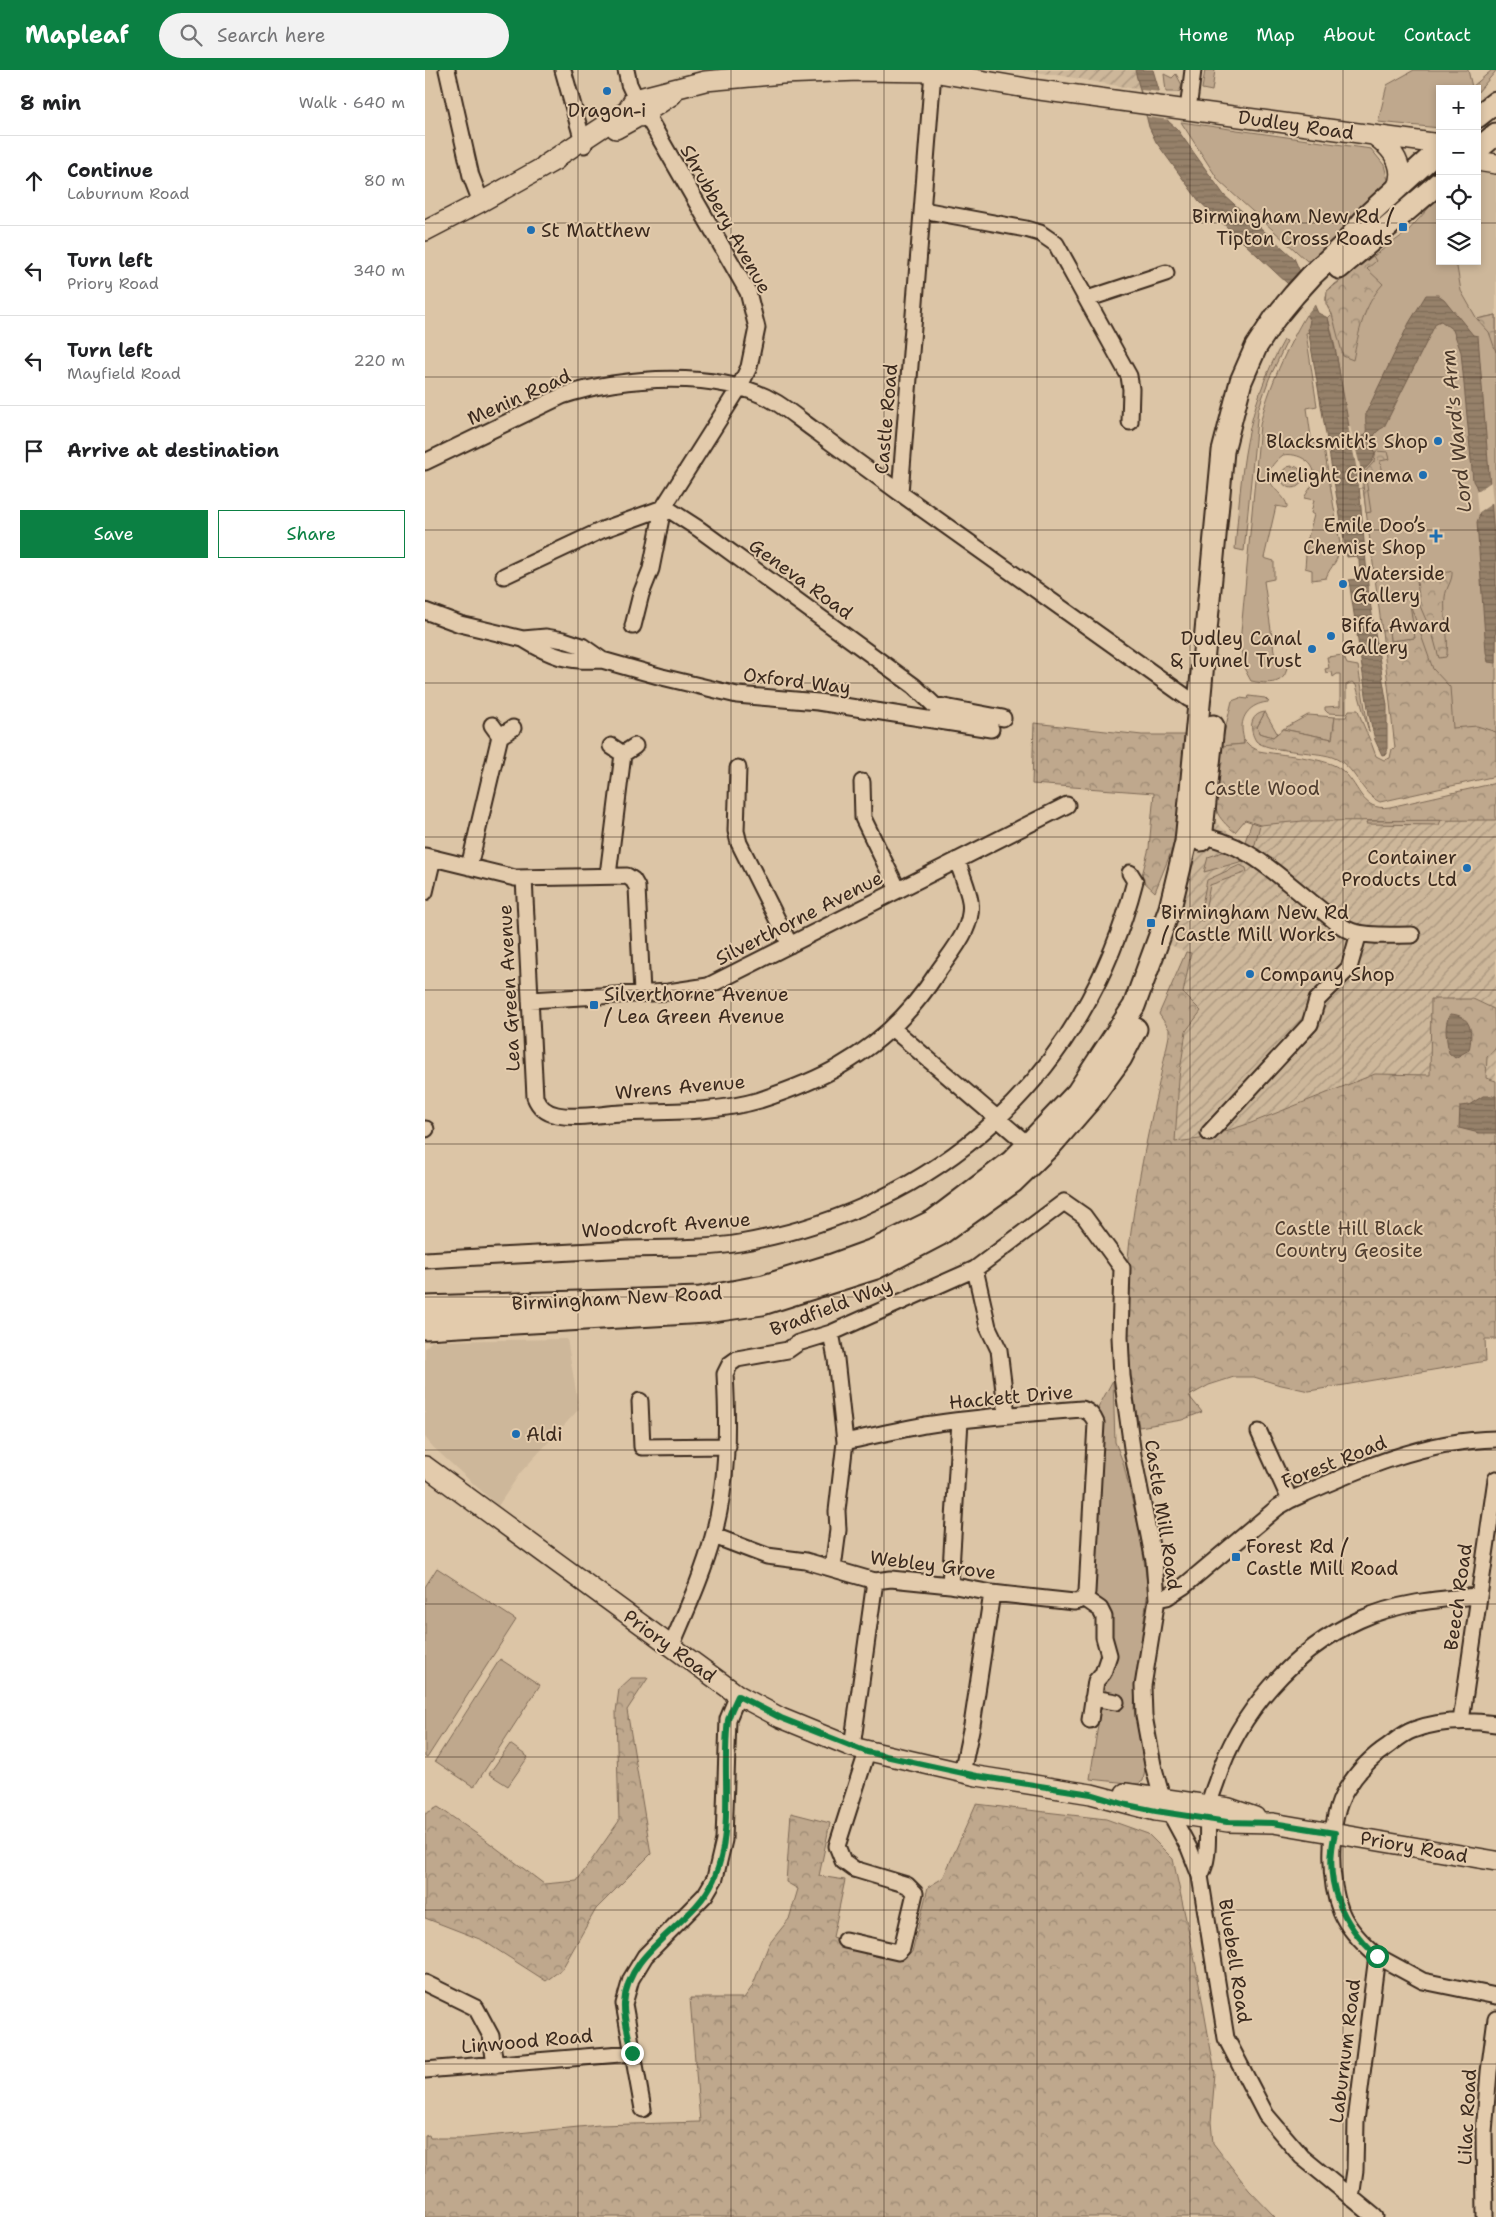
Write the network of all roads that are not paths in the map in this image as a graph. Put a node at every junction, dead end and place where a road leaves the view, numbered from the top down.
1 (447, 70) edge
2 (563, 70) edge
3 (626, 70) edge
4 (1193, 70) edge
5 (933, 71) edge
6 (1496, 102) edge
7 (641, 107) junction
8 (1182, 109) junction
9 (1481, 114) edge
10 (1496, 117) edge
11 (1481, 130) edge
12 (1496, 134) edge
13 (1375, 136) junction
14 (583, 143) junction
15 (1481, 146) edge
16 (1481, 150) edge
17 (1436, 151) edge
18 (1496, 152) edge
19 (1436, 156) edge
20 (1436, 156) edge
21 (1481, 162) edge
22 (1496, 164) edge
23 (1436, 185) edge
24 (1396, 189) junction
25 (481, 202) junction
26 (923, 210) junction
27 (425, 231) edge
28 (1344, 245) junction
29 (1166, 273) dead end
30 (1316, 280) junction
31 (1087, 299) junction
32 (1297, 300) junction
33 (739, 388) junction
34 (1129, 422) dead end
35 (425, 462) edge
36 (901, 493) junction
37 (663, 508) junction
38 (504, 576) dead end
39 (425, 611) edge
40 (633, 626) dead end
41 (1201, 699) junction
42 (1003, 718) dead end
43 (991, 728) dead end
44 (501, 730) dead end
45 (623, 748) dead end
46 (739, 765) dead end
47 (862, 778) dead end
48 (1067, 805) dead end
49 (1195, 835) junction
50 (429, 857) edge
51 (957, 860) junction
52 (469, 867) junction
53 (1130, 873) dead end
54 (608, 875) junction
55 (524, 878) junction
56 (898, 890) junction
57 (425, 892) edge
58 (1359, 933) junction
59 (1411, 936) dead end
60 (790, 945) junction
61 (642, 993) junction
62 (530, 1000) junction
63 (893, 1029) junction
64 (535, 1097) joint
65 (999, 1120) junction
66 (1209, 1133) dead end
67 (1035, 1150) junction
68 (425, 1260) edge
69 (1122, 1268) joint
70 (975, 1269) junction
71 (425, 1307) edge
72 (425, 1328) edge
73 (831, 1333) junction
74 (640, 1401) dead end
75 (1007, 1415) junction
76 (960, 1421) junction
77 (1259, 1432) dead end
78 (1496, 1439) edge
79 (845, 1442) junction
80 (727, 1446) junction
81 (425, 1466) edge
82 (1496, 1479) edge
83 (1290, 1500) junction
84 (714, 1536) junction
85 (833, 1568) junction
86 (875, 1581) junction
87 (950, 1586) junction
88 (992, 1593) junction
89 (1086, 1595) junction
90 (1477, 1596) junction
91 (1157, 1599) junction
92 (671, 1647) junction
93 (738, 1696) junction
94 (1093, 1698) junction
95 (1116, 1702) dead end
96 (1090, 1720) dead end
97 (1461, 1721) junction
98 (1496, 1724) edge
99 (859, 1750) junction
100 (962, 1773) junction
101 (1166, 1806) junction
102 (1209, 1812) junction
103 (1273, 1823) junction
104 (1335, 1833) junction
105 (1496, 1862) edge
106 (1200, 1876) junction
107 (845, 1940) dead end
108 (1377, 1956) junction
109 (425, 1983) edge
110 (1496, 1996) edge
111 (1496, 2019) edge
112 (632, 2053) junction
113 (495, 2064) junction
114 (425, 2070) edge
115 (643, 2109) dead end
116 (1351, 2198) junction
117 (1375, 2217) edge
118 (1485, 2217) edge

1 - 25 street
2 - 14 street
3 - 7 street, Shrubbery Avenue
4 - 8 street
5 - 7 main road
5 - 8 main road, Dudley Road
5 - 26 street, Castle Road
6 - 9 highway
7 - 14 main road
7 - 33 street, Shrubbery Avenue
8 - 13 main road, Dudley Road
10 - 11 highway
12 - 15 highway
13 - 17 main road, Dudley Road
13 - 24 main road
14 - 25 main road
16 - 18 main road
19 - 24 highway, Birmingham New Road
20 - 28 highway
21 - 22 main road
23 - 30 highway, Birmingham New Road
24 - 28 highway, Birmingham New Road
25 - 27 main road
26 - 31 street
26 - 36 street, Castle Road
28 - 30 highway, Birmingham New Road
29 - 31 street
30 - 32 highway, Birmingham New Road
31 - 34 street
32 - 41 highway, Birmingham New Road
32 - 49 highway, Birmingham New Road
33 - 35 street, Menin Road
33 - 36 street, Menin Road
33 - 37 street, Shrubbery Avenue
36 - 41 street, Castle Road
37 - 38 street
37 - 40 street
37 - 42 street, Geneva Road
39 - 43 street, Oxford Way
41 - 49 highway, Birmingham New Road
44 - 52 street
45 - 54 street
46 - 60 street
47 - 56 street
48 - 51 street, Silverthorne Avenue
49 - 58 street
49 - 67 highway, Birmingham New Road
50 - 52 street
50 - 57 street
51 - 56 street, Silverthorne Avenue
51 - 63 street, Wrens Avenue
52 - 55 street
53 - 65 street, Woodcroft Avenue
54 - 55 street
54 - 61 street
55 - 62 street, Lea Green Avenue
56 - 60 street, Silverthorne Avenue
58 - 59 street
58 - 66 street
60 - 61 street, Silverthorne Avenue
61 - 62 street, Silverthorne Avenue
62 - 64 street, Lea Green Avenue
63 - 64 street, Wrens Avenue
63 - 65 street
65 - 67 street
65 - 68 street, Woodcroft Avenue
67 - 71 highway, Birmingham New Road
67 - 72 highway, Birmingham New Road
69 - 70 street, Bradfield Way
69 - 91 street, Castle Mill Road
70 - 73 street, Bradfield Way
70 - 75 street
73 - 79 street
73 - 80 street, Bradfield Way
74 - 80 street
75 - 76 street, Hackett Drive
75 - 89 street, Hackett Drive
76 - 79 street, Hackett Drive
76 - 87 street
77 - 83 street
78 - 83 street, Forest Road
79 - 85 street
80 - 84 street, Bradfield Way
81 - 92 main road, Priory Road
82 - 90 street, Beech Road
83 - 91 street, Forest Road
84 - 85 street, Webley Grove
84 - 92 street, Bradfield Way
85 - 86 street, Webley Grove
86 - 87 street, Webley Grove
86 - 99 street
87 - 88 street, Webley Grove
88 - 89 street, Webley Grove
88 - 100 street
89 - 94 street
90 - 97 street, Beech Road
90 - 102 street, Bluebell Road
91 - 101 street, Castle Mill Road
92 - 93 main road, Priory Road
93 - 99 main road, Priory Road
93 - 112 street
94 - 95 street
94 - 96 street
97 - 98 street, Laburnum Road
97 - 104 street, Laburnum Road
99 - 100 main road, Priory Road
99 - 107 street
100 - 101 main road, Priory Road
101 - 102 main road, Priory Road
101 - 106 street, Castle Mill Road
102 - 103 main road, Priory Road
102 - 103 main road, Priory Road
102 - 106 street, Bluebell Road
103 - 104 main road, Priory Road
104 - 105 main road, Priory Road
104 - 108 street, Laburnum Road
106 - 116 street, Bluebell Road
108 - 110 street
108 - 116 street, Laburnum Road
109 - 113 street
111 - 118 street, Lilac Road
112 - 113 street, Linwood Road
112 - 115 street
113 - 114 street, Linwood Road
116 - 117 street, Bluebell Road

